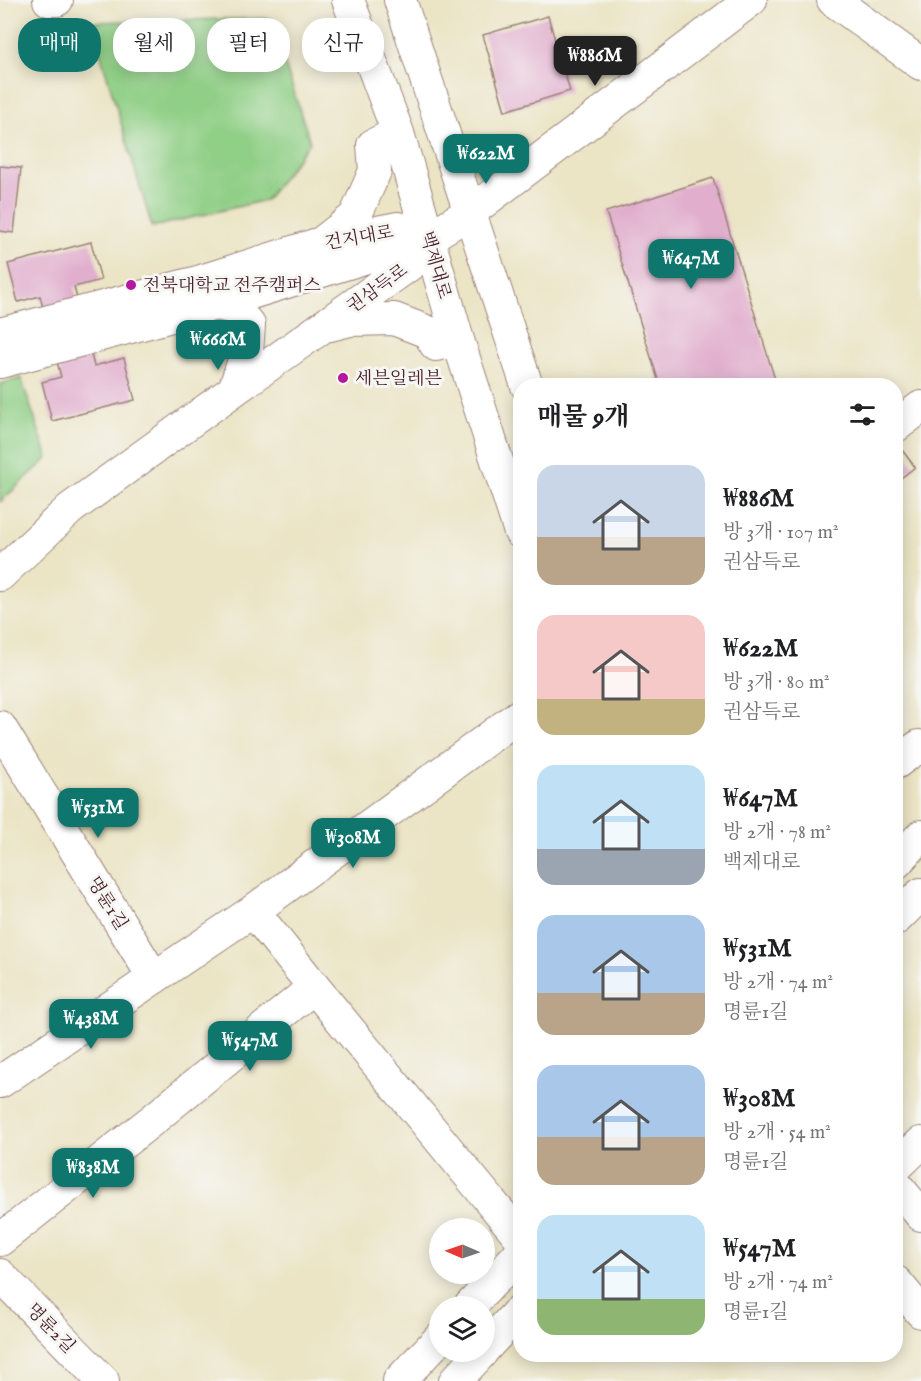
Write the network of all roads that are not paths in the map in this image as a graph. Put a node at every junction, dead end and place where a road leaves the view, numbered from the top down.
1 (49, 0) edge
2 (57, 0) edge
3 (348, 0) edge
4 (400, 0) edge
5 (750, 0) edge
6 (833, 0) edge
7 (921, 64) edge
8 (398, 132) junction
9 (469, 213) junction
10 (428, 238) junction
11 (321, 243) junction
12 (216, 304) junction
13 (326, 326) junction
14 (0, 334) edge
15 (458, 340) junction
16 (0, 362) edge
17 (524, 378) edge
18 (234, 390) junction
19 (921, 407) edge
20 (903, 421) edge
21 (513, 510) edge
22 (0, 575) edge
23 (513, 720) edge
24 (0, 727) edge
25 (921, 749) edge
26 (903, 758) edge
27 (921, 836) edge
28 (903, 855) edge
29 (921, 894) edge
30 (253, 911) junction
31 (903, 913) edge
32 (154, 978) junction
33 (314, 987) junction
34 (0, 1082) edge
35 (921, 1143) edge
36 (903, 1160) edge
37 (903, 1193) edge
38 (921, 1215) edge
39 (513, 1229) edge
40 (0, 1240) edge
41 (513, 1260) edge
42 (0, 1275) edge
43 (903, 1290) edge
44 (479, 1296) edge
45 (921, 1312) edge
46 (513, 1318) edge
47 (495, 1337) edge
48 (429, 1350) edge
49 (472, 1362) edge
50 (103, 1381) edge
51 (399, 1381) edge
52 (455, 1381) edge

1 - 2 street
3 - 8 street, 백제대로
4 - 9 street
5 - 9 street, 권삼득로
6 - 7 street
8 - 10 street, 백제대로
8 - 11 street
9 - 10 street, 권삼득로
9 - 17 street
10 - 11 street, 건지대로
10 - 12 street, 건지대로
10 - 13 street, 권삼득로
10 - 15 street, 백제대로
11 - 14 street, 건지대로
12 - 16 street, 건지대로
12 - 18 street
13 - 15 street
13 - 18 street, 권삼득로
15 - 21 street, 백제대로
18 - 22 street, 권삼득로
19 - 20 street
23 - 30 street
24 - 32 street, 명륜1길
25 - 26 street
27 - 28 street
29 - 31 street
30 - 32 street
30 - 33 street
32 - 34 street
33 - 39 street
33 - 40 street
35 - 36 street
37 - 38 street
41 - 44 street
42 - 50 street, 명륜2길
43 - 45 street
46 - 47 street
48 - 51 street
49 - 52 street

